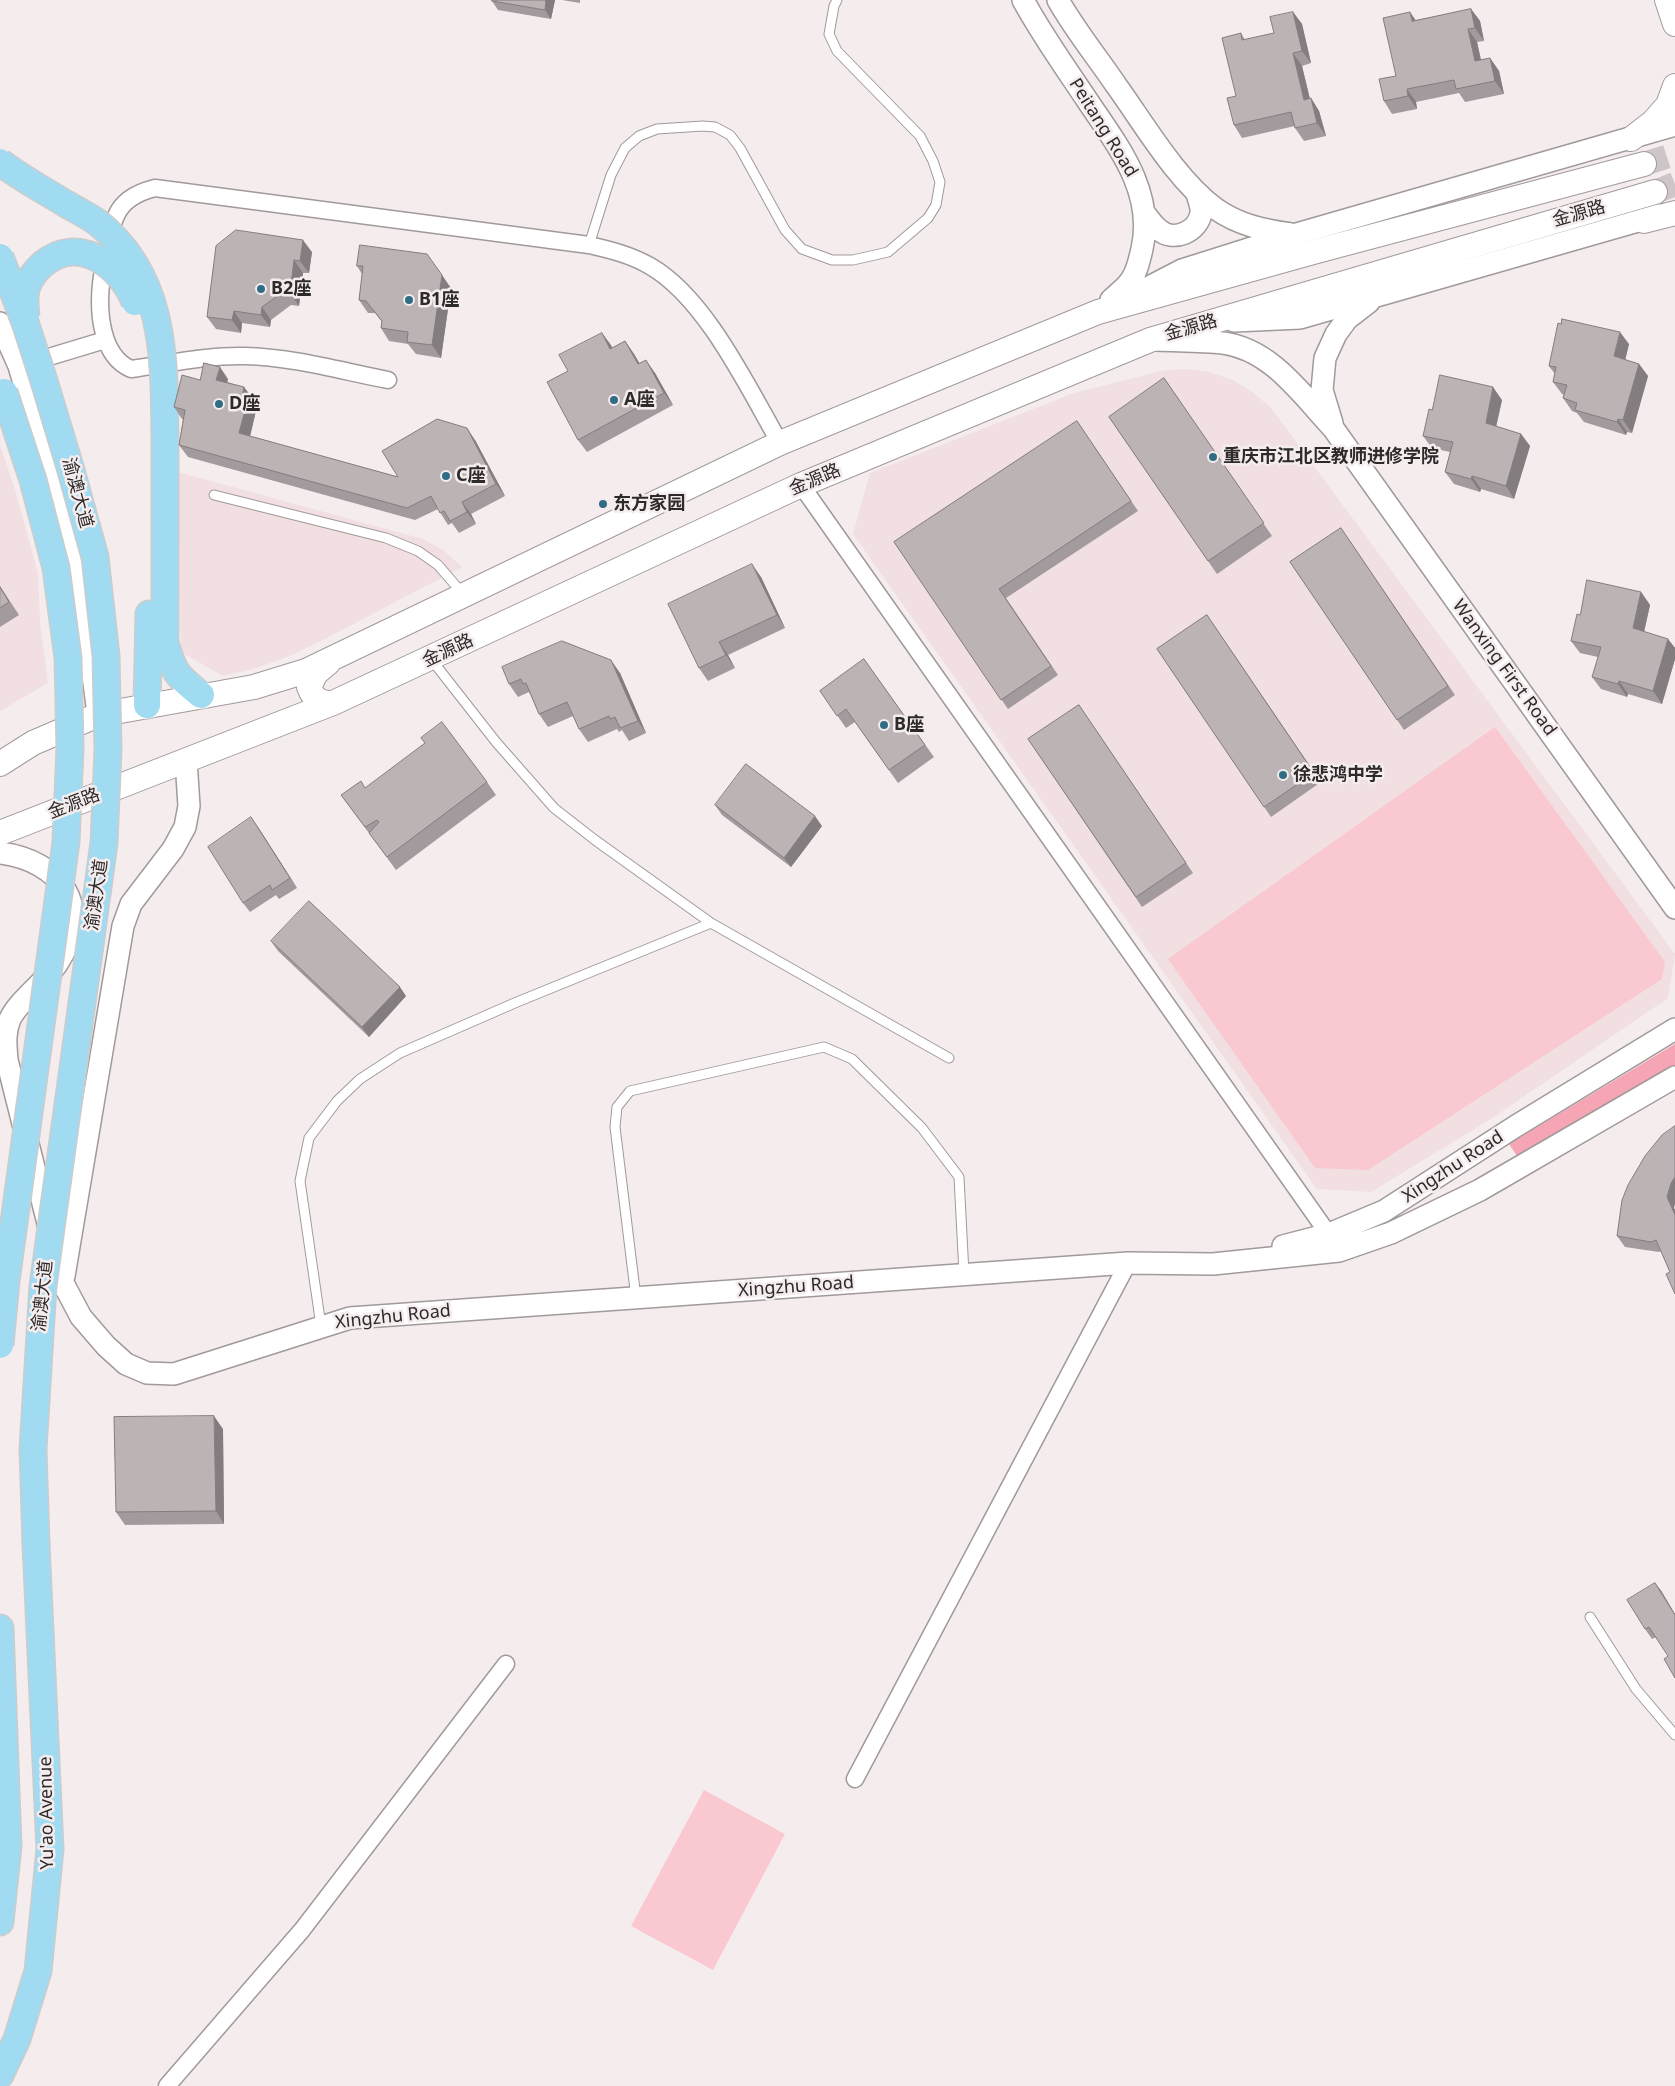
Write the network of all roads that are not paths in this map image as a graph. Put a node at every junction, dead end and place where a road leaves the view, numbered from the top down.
1 (837, 0) edge
2 (1023, 0) edge
3 (1058, 0) edge
4 (1659, 0) edge
5 (1667, 0) edge
6 (1675, 25) edge
7 (1675, 86) edge
8 (1675, 125) edge
9 (1630, 139) junction
10 (0, 162) edge
11 (1644, 164) tunnel mouth
12 (1197, 193) junction
13 (1665, 198) edge
14 (1675, 211) edge
15 (1145, 214) junction
16 (1644, 221) junction
17 (1293, 235) junction
18 (589, 244) junction
19 (0, 257) edge
20 (1373, 298) junction
21 (1098, 312) junction
22 (0, 322) edge
23 (1214, 322) junction
24 (26, 325) junction
25 (105, 340) junction
26 (1150, 340) junction
27 (10, 373) edge
28 (388, 380) dead end
29 (1333, 428) junction
30 (780, 443) junction
31 (158, 445) junction
32 (801, 485) junction
33 (214, 495) dead end
34 (464, 596) junction
35 (335, 657) junction
36 (431, 659) junction
37 (202, 695) junction
38 (333, 703) junction
39 (147, 705) junction
40 (98, 715) junction
41 (186, 760) junction
42 (0, 764) edge
43 (0, 833) edge
44 (0, 852) edge
45 (1675, 908) edge
46 (711, 923) junction
47 (1675, 1028) edge
48 (949, 1058) dead end
49 (1675, 1077) edge
50 (1334, 1242) junction
51 (1128, 1263) junction
52 (964, 1275) junction
53 (62, 1283) junction
54 (636, 1298) junction
55 (321, 1326) junction
56 (0, 1345) edge
57 (36, 1544) joint
58 (1590, 1617) dead end
59 (0, 1628) edge
60 (506, 1664) dead end
61 (1675, 1735) edge
62 (855, 1778) dead end
63 (0, 1922) edge
64 (0, 2075) edge
65 (167, 2086) edge

1 - 18 lane
2 - 15 street, Peitang Road
3 - 12 street, Peitang Road
4 - 6 lane
5 - 6 main road
7 - 9 main road
8 - 9 street
9 - 17 street
10 - 31 main road, bridge
11 - 21 main road, 金源路
12 - 15 street
12 - 17 street, Peitang Road
13 - 16 street
13 - 23 main road, 金源路
14 - 16 main road
15 - 21 street, Peitang Road
16 - 20 street
17 - 21 street
18 - 25 street
18 - 30 street
19 - 24 main road, 渝澳大道, bridge
20 - 23 street
20 - 29 street
21 - 30 main road, 金源路
22 - 27 street
23 - 26 main road, 金源路
24 - 31 main road, bridge
24 - 57 main road, 渝澳大道, bridge
25 - 27 street
25 - 28 street
26 - 29 street
26 - 32 main road, 金源路
27 - 40 street
27 - 56 main road, bridge
29 - 45 street, Wanxing First Road
30 - 34 main road, 金源路
31 - 37 main road
31 - 39 main road
32 - 36 main road, 金源路
32 - 50 street
33 - 34 lane
34 - 35 main road, 金源路
35 - 37 main road, 金源路
35 - 38 main road
36 - 38 main road, 金源路
36 - 46 lane
37 - 39 main road, 金源路
38 - 41 main road, 金源路
39 - 40 main road, 金源路
40 - 42 main road, 金源路
41 - 43 main road, 金源路
41 - 53 street
44 - 53 street, Xingzhu Road
46 - 48 lane
46 - 55 lane
47 - 50 street, Xingzhu Road
49 - 50 street, Xingzhu Road
50 - 51 street, Xingzhu Road
51 - 52 street, Xingzhu Road
51 - 62 street
52 - 54 street, Xingzhu Road
52 - 54 lane
53 - 55 street, Xingzhu Road
54 - 55 street, Xingzhu Road
57 - 64 main road, Yu'ao Avenue
58 - 61 lane
59 - 63 main road
60 - 65 street

